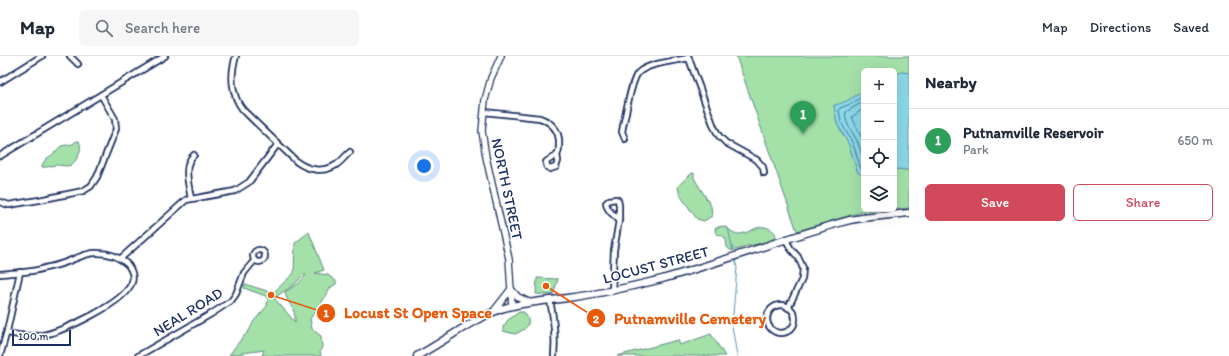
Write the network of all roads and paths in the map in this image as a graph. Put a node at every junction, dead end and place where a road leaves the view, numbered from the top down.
1 (42, 56) edge
2 (70, 56) edge
3 (165, 56) edge
4 (236, 56) edge
5 (502, 56) edge
6 (688, 57) edge
7 (78, 64) dead end
8 (0, 82) edge
9 (101, 95) junction
10 (484, 112) junction
11 (625, 139) dead end
12 (278, 144) junction
13 (350, 152) dead end
14 (557, 154) dead end
15 (194, 155) dead end
16 (0, 156) edge
17 (764, 173) dead end
18 (191, 199) junction
19 (0, 202) edge
20 (909, 213) edge
21 (618, 220) dead end
22 (786, 240) junction
23 (120, 259) junction
24 (254, 260) dead end
25 (20, 272) junction
26 (0, 274) edge
27 (511, 289) junction
28 (612, 291) junction
29 (550, 300) junction
30 (529, 302) junction
31 (512, 306) junction
32 (788, 308) junction
33 (493, 312) junction
34 (6, 333) junction
35 (0, 356) edge
36 (138, 356) edge
37 (417, 356) edge
38 (554, 356) edge

1 - 8 street
2 - 7 street
3 - 9 street
4 - 12 street
5 - 10 street, NORTH STREET
6 - 11 street
6 - 17 street
9 - 16 street
9 - 19 street
10 - 14 street
10 - 27 street, NORTH STREET
12 - 13 street
12 - 18 street
15 - 18 street
18 - 23 street
20 - 22 main road, LOCUST STREET
21 - 28 street
22 - 28 main road, LOCUST STREET
22 - 32 street
23 - 25 street
23 - 34 street
24 - 36 street, NEAL ROAD
25 - 26 street
25 - 34 street
27 - 30 street
27 - 31 street, NORTH STREET
27 - 33 street
28 - 29 main road, LOCUST STREET
29 - 30 main road, LOCUST STREET
29 - 38 street
30 - 31 main road, LOCUST STREET
31 - 33 main road, LOCUST STREET
32 - 32 street
33 - 37 main road, LOCUST STREET
34 - 35 street

